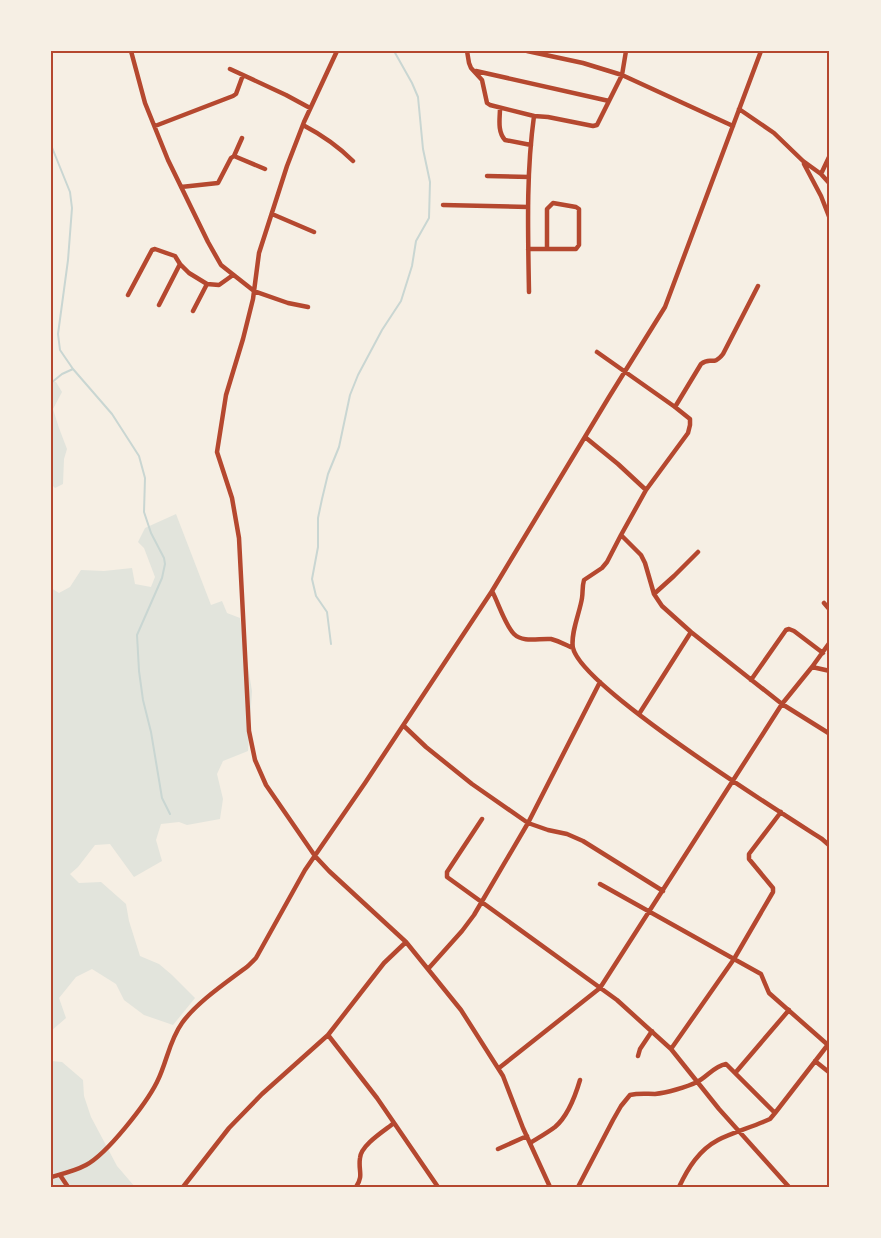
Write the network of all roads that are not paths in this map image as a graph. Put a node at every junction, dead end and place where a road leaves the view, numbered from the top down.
1 (131, 51) edge
2 (338, 51) edge
3 (467, 51) edge
4 (526, 51) edge
5 (626, 51) edge
6 (762, 51) edge
7 (230, 69) dead end
8 (473, 70) junction
9 (243, 75) junction
10 (622, 75) junction
11 (609, 101) junction
12 (310, 108) junction
13 (500, 108) junction
14 (739, 109) junction
15 (534, 116) junction
16 (303, 125) junction
17 (155, 126) junction
18 (733, 126) junction
19 (242, 138) dead end
20 (531, 144) junction
21 (830, 155) edge
22 (234, 156) junction
23 (353, 161) dead end
24 (803, 161) junction
25 (265, 169) dead end
26 (821, 174) junction
27 (487, 176) dead end
28 (529, 177) junction
29 (830, 184) edge
30 (181, 186) junction
31 (443, 205) dead end
32 (528, 207) junction
33 (272, 214) junction
34 (830, 219) edge
35 (314, 232) dead end
36 (528, 249) junction
37 (547, 249) junction
38 (180, 264) junction
39 (233, 275) junction
40 (207, 284) junction
41 (758, 286) dead end
42 (254, 291) junction
43 (529, 292) dead end
44 (128, 295) dead end
45 (159, 305) dead end
46 (308, 307) dead end
47 (193, 311) dead end
48 (597, 352) dead end
49 (625, 371) junction
50 (675, 407) junction
51 (585, 437) junction
52 (646, 490) junction
53 (621, 535) junction
54 (698, 552) dead end
55 (492, 591) junction
56 (654, 594) junction
57 (824, 603) dead end
58 (830, 610) edge
59 (691, 632) junction
60 (830, 642) edge
61 (573, 648) junction
62 (823, 653) junction
63 (812, 667) junction
64 (830, 670) edge
65 (752, 680) junction
66 (600, 682) junction
67 (782, 704) junction
68 (639, 714) junction
69 (404, 726) junction
70 (830, 734) edge
71 (733, 782) junction
72 (781, 812) junction
73 (482, 819) dead end
74 (528, 823) junction
75 (830, 846) edge
76 (315, 856) junction
77 (600, 884) dead end
78 (663, 891) junction
79 (481, 903) junction
80 (650, 911) junction
81 (406, 942) junction
82 (734, 959) junction
83 (428, 969) junction
84 (600, 988) junction
85 (789, 1010) junction
86 (652, 1031) junction
87 (328, 1035) junction
88 (829, 1043) edge
89 (671, 1049) junction
90 (638, 1056) dead end
91 (815, 1061) junction
92 (499, 1068) junction
93 (736, 1072) junction
94 (830, 1074) edge
95 (580, 1080) dead end
96 (698, 1082) junction
97 (775, 1113) junction
98 (394, 1123) junction
99 (740, 1132) junction
100 (527, 1136) junction
101 (530, 1143) junction
102 (498, 1149) dead end
103 (60, 1175) junction
104 (51, 1177) edge
105 (68, 1187) edge
106 (183, 1187) edge
107 (356, 1187) edge
108 (438, 1187) edge
109 (550, 1187) edge
110 (578, 1187) edge
111 (679, 1187) edge
112 (789, 1187) edge

1 - 17 street
2 - 12 street
3 - 8 street
4 - 10 street
5 - 10 street
6 - 14 street
7 - 9 street
8 - 11 street
8 - 13 street
9 - 12 street
9 - 17 street
10 - 11 street
10 - 18 street
11 - 15 street
12 - 16 street
13 - 15 street
13 - 20 street
14 - 18 street
14 - 24 street
15 - 20 street
16 - 23 street
16 - 33 street
17 - 30 street
18 - 49 street
19 - 22 street
20 - 28 street
21 - 26 street
22 - 25 street
22 - 30 street
24 - 26 street
24 - 34 street
26 - 29 street
27 - 28 street
28 - 32 street
30 - 39 street
31 - 32 street
32 - 36 street
33 - 35 street
33 - 42 street
36 - 37 street
36 - 43 street
37 - 37 street
38 - 40 street
38 - 44 street
38 - 45 street
39 - 40 street
39 - 42 street
40 - 47 street
41 - 50 street
42 - 46 street
42 - 76 street
48 - 49 street
49 - 50 street
49 - 51 street
50 - 52 street
51 - 52 street
51 - 55 street
52 - 53 street
53 - 56 street
53 - 61 street
54 - 56 street
55 - 61 street
55 - 69 street
56 - 59 street
57 - 58 street
59 - 65 street
59 - 68 street
60 - 62 street
61 - 66 street
62 - 63 street
62 - 65 street
63 - 64 street
63 - 67 street
65 - 67 street
66 - 68 street
66 - 74 street
67 - 70 street
67 - 71 street
68 - 71 street
69 - 74 street
69 - 76 street
71 - 72 street
71 - 78 street
72 - 75 street
72 - 82 street
73 - 79 street
74 - 78 street
74 - 79 street
76 - 81 street
76 - 103 street
77 - 80 street
78 - 80 street
79 - 83 street
79 - 84 street
80 - 82 street
80 - 84 street
81 - 83 street
81 - 87 street
82 - 85 street
82 - 89 street
83 - 92 street
84 - 86 street
84 - 92 street
85 - 88 street
85 - 93 street
86 - 89 street
86 - 90 street
87 - 98 street
87 - 106 street
88 - 91 street
89 - 96 street
91 - 94 street
91 - 97 street
92 - 100 street
93 - 96 street
93 - 97 street
95 - 101 street
96 - 99 street
96 - 110 street
97 - 99 street
98 - 107 street
98 - 108 street
99 - 111 street
99 - 112 street
100 - 101 street
100 - 102 street
101 - 109 street
103 - 104 street
103 - 105 street

